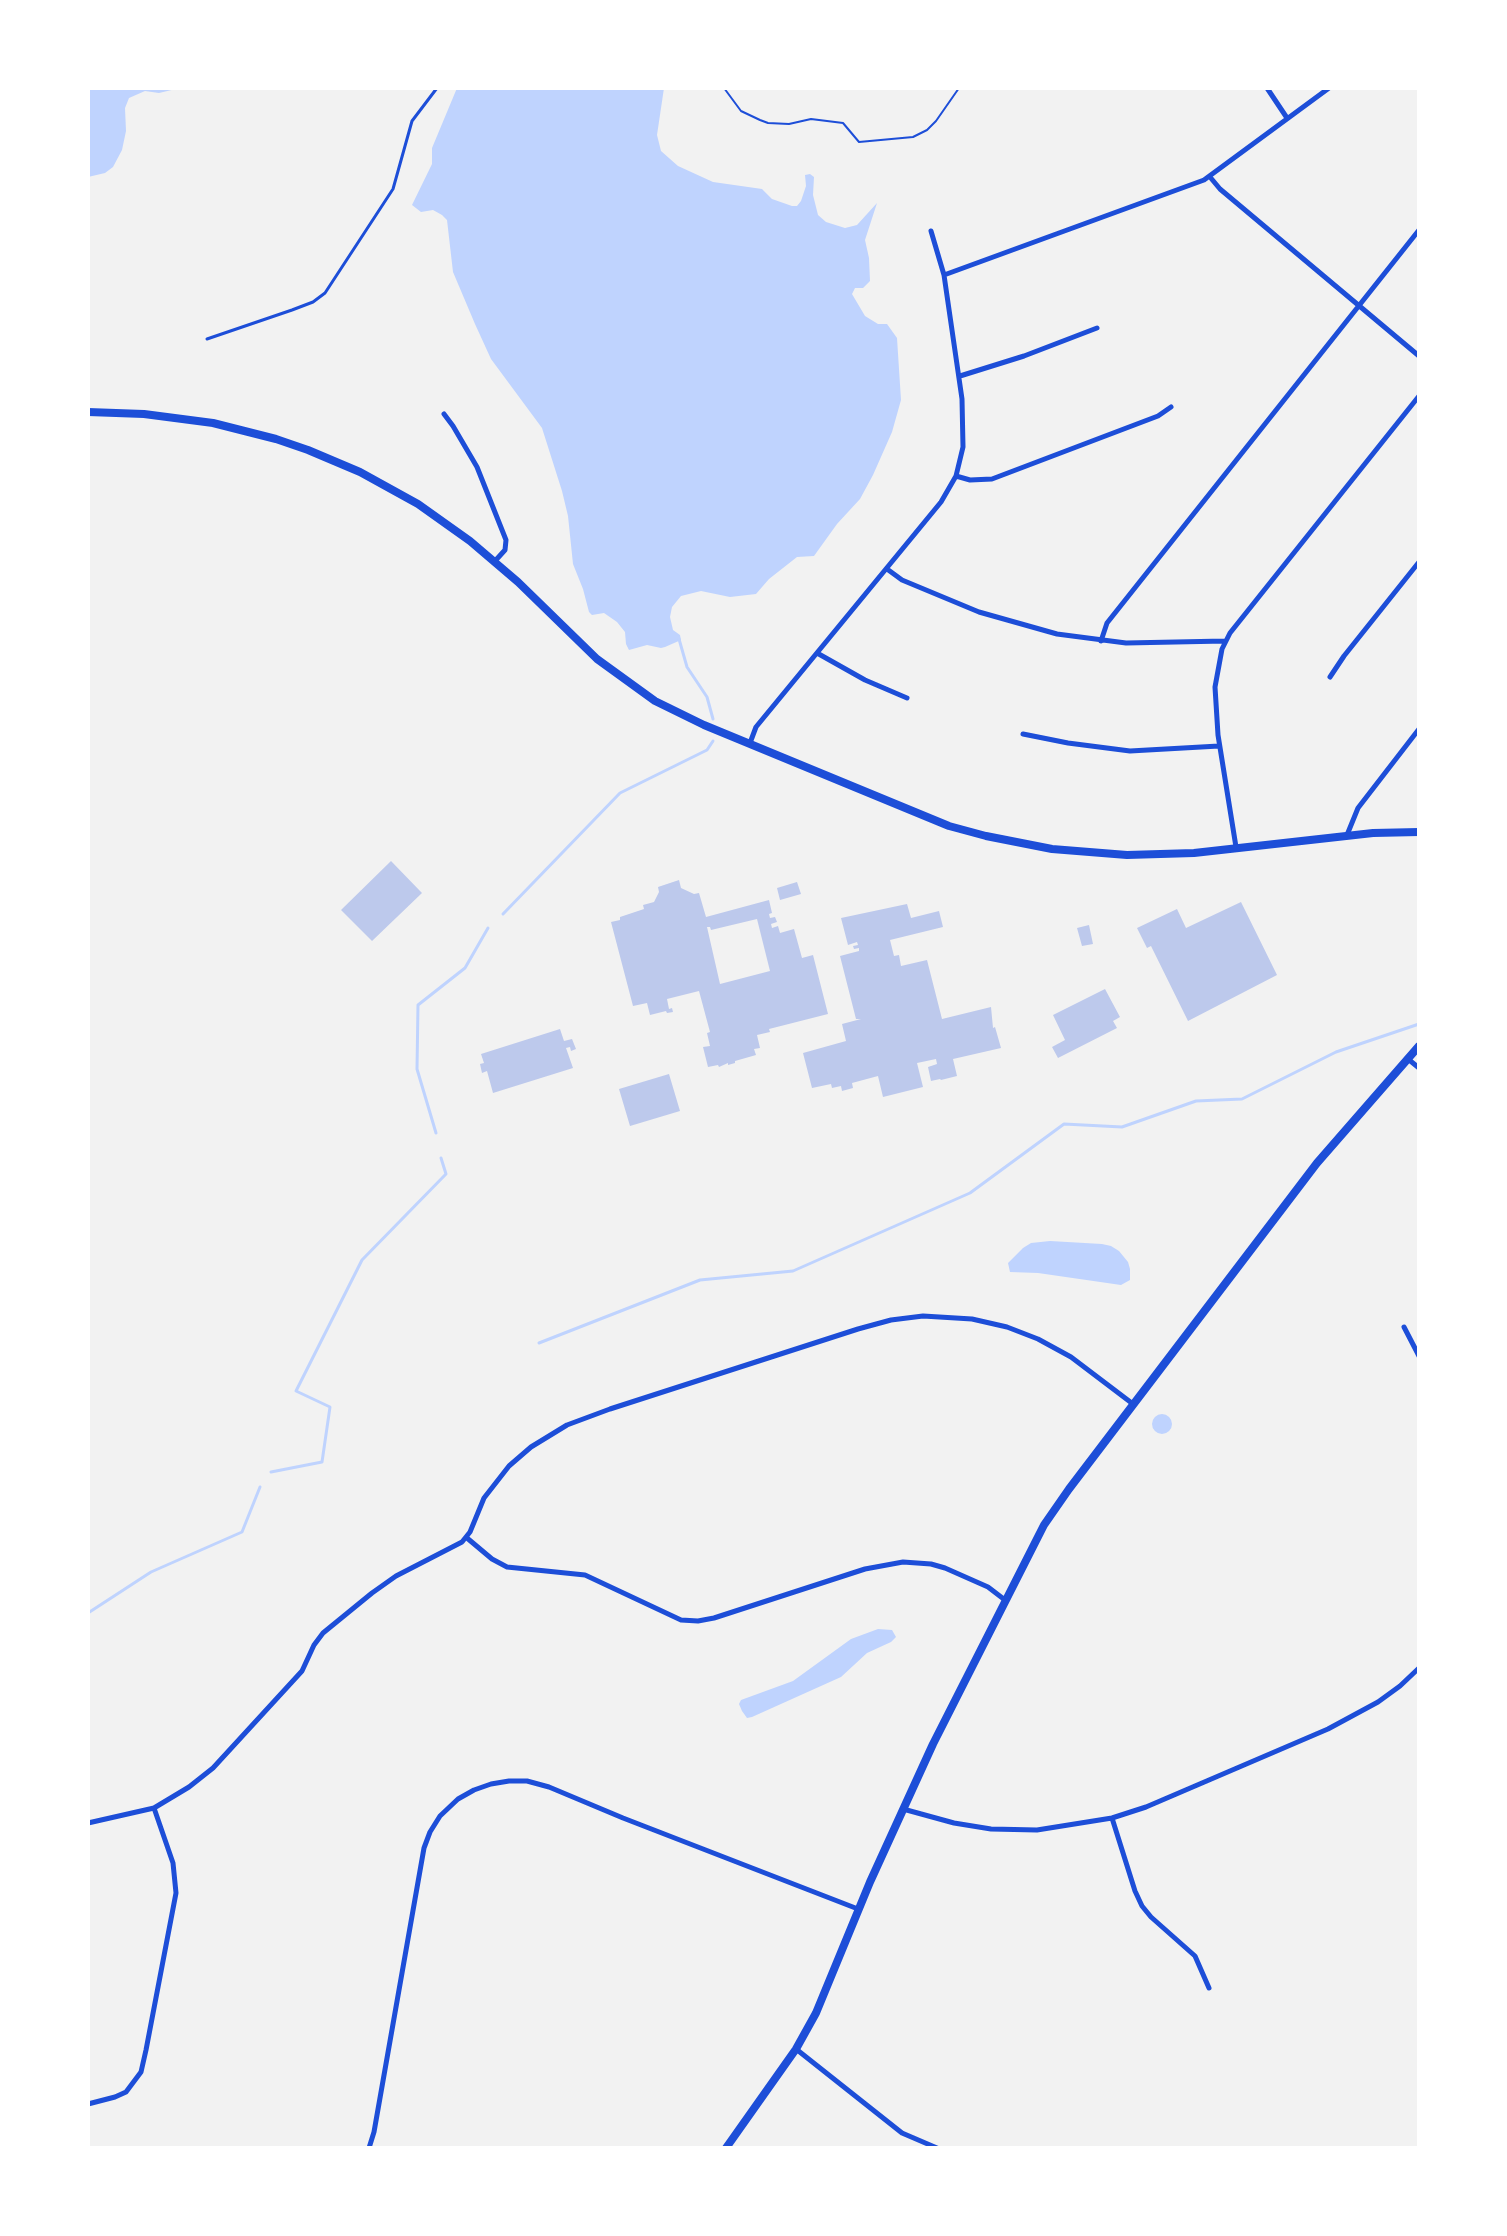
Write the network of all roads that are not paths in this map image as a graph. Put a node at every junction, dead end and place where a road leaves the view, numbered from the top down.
1 (437, 88) edge
2 (1267, 88) edge
3 (1329, 88) edge
4 (1287, 118) junction
5 (1210, 177) junction
6 (1419, 230) edge
7 (931, 231) dead end
8 (944, 275) junction
9 (1359, 306) junction
10 (1097, 328) dead end
11 (207, 339) dead end
12 (1419, 356) edge
13 (960, 376) junction
14 (1419, 396) edge
15 (1171, 407) dead end
16 (88, 412) edge
17 (444, 414) dead end
18 (956, 476) junction
19 (495, 561) junction
20 (1419, 562) edge
21 (887, 569) junction
22 (1101, 641) junction
23 (1225, 641) junction
24 (817, 653) junction
25 (1330, 677) dead end
26 (907, 698) dead end
27 (1419, 729) edge
28 (1023, 734) dead end
29 (749, 744) junction
30 (1219, 746) junction
31 (1419, 832) edge
32 (1347, 835) junction
33 (1236, 848) junction
34 (1419, 1046) edge
35 (1408, 1059) junction
36 (1419, 1068) edge
37 (1404, 1327) dead end
38 (1419, 1356) edge
39 (1133, 1404) junction
40 (467, 1538) junction
41 (1005, 1600) junction
42 (1419, 1668) edge
43 (154, 1808) junction
44 (903, 1809) junction
45 (1112, 1818) junction
46 (88, 1823) edge
47 (859, 1910) junction
48 (1209, 1988) dead end
49 (796, 2049) junction
50 (88, 2104) edge
51 (369, 2148) edge
52 (726, 2148) edge
53 (937, 2148) edge

1 - 11 lane
2 - 4 street
3 - 4 street
4 - 5 street
5 - 8 street
5 - 9 street
6 - 9 street
7 - 8 street
8 - 13 street
9 - 12 street
9 - 22 street
10 - 13 street
13 - 18 street
14 - 23 street
15 - 18 street
16 - 19 main road
17 - 19 street
18 - 21 street
19 - 29 main road
20 - 25 street
21 - 22 street
21 - 24 street
22 - 23 street
23 - 30 street
24 - 26 street
24 - 29 street
27 - 32 street
28 - 30 street
29 - 33 main road
30 - 33 street
31 - 32 main road
32 - 33 main road
34 - 35 main road
35 - 36 street
35 - 39 main road
37 - 38 street
39 - 40 street
39 - 41 main road
40 - 41 street
40 - 43 street
41 - 44 main road
42 - 45 street
43 - 46 street
43 - 50 street
44 - 45 street
44 - 47 main road
45 - 48 street
47 - 49 main road
47 - 51 street
49 - 52 main road
49 - 53 street

